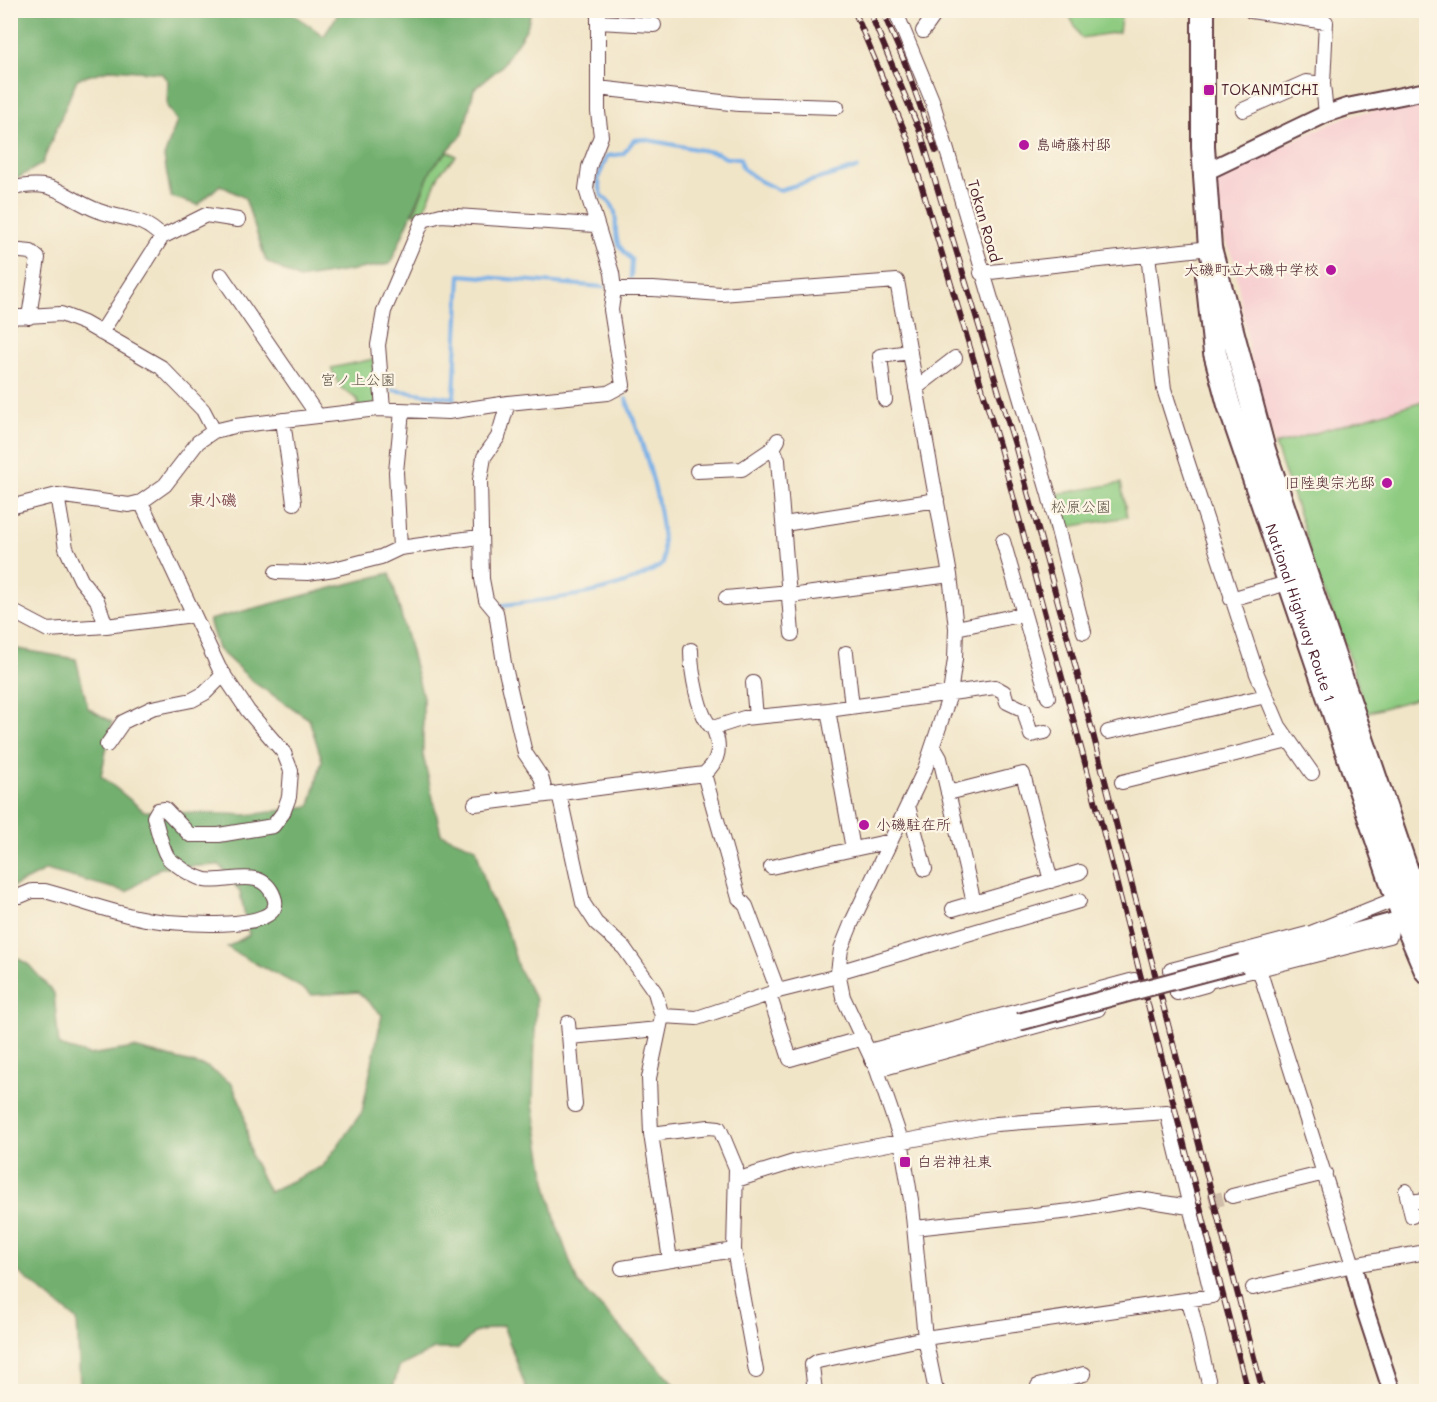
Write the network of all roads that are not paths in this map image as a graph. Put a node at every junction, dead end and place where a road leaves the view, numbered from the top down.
1 (895, 10) edge
2 (938, 10) edge
3 (1203, 10) edge
4 (1251, 10) edge
5 (598, 16) edge
6 (654, 25) dead end
7 (923, 31) dead end
8 (1323, 84) junction
9 (598, 88) junction
10 (1426, 91) edge
11 (837, 107) dead end
12 (1243, 110) dead end
13 (1326, 114) junction
14 (1203, 173) junction
15 (10, 189) edge
16 (238, 220) dead end
17 (596, 225) junction
18 (162, 237) junction
19 (1202, 249) junction
20 (10, 250) edge
21 (1148, 255) junction
22 (981, 273) junction
23 (221, 275) dead end
24 (614, 289) junction
25 (10, 317) edge
26 (29, 317) junction
27 (101, 333) junction
28 (910, 352) junction
29 (955, 358) dead end
30 (916, 388) junction
31 (885, 400) dead end
32 (508, 402) junction
33 (383, 410) junction
34 (402, 411) junction
35 (318, 416) junction
36 (283, 420) junction
37 (214, 431) junction
38 (726, 468) junction
39 (696, 471) dead end
40 (727, 483) dead end
41 (57, 495) junction
42 (937, 500) junction
43 (141, 502) junction
44 (294, 503) dead end
45 (10, 507) edge
46 (784, 524) junction
47 (479, 537) junction
48 (400, 548) junction
49 (1010, 548) dead end
50 (276, 572) dead end
51 (950, 575) junction
52 (1291, 582) junction
53 (790, 594) junction
54 (731, 595) dead end
55 (1231, 599) junction
56 (10, 610) edge
57 (1024, 614) junction
58 (193, 615) junction
59 (106, 626) junction
60 (956, 628) junction
61 (1084, 632) dead end
62 (792, 634) dead end
63 (691, 650) dead end
64 (846, 652) dead end
65 (224, 674) junction
66 (753, 683) dead end
67 (950, 694) junction
68 (1266, 696) junction
69 (1048, 697) dead end
70 (852, 707) junction
71 (828, 710) junction
72 (756, 717) junction
73 (713, 728) junction
74 (1108, 732) dead end
75 (1034, 735) dead end
76 (1288, 741) junction
77 (107, 745) dead end
78 (933, 747) junction
79 (1312, 772) dead end
80 (704, 774) junction
81 (1122, 782) dead end
82 (948, 792) junction
83 (552, 794) junction
84 (475, 804) dead end
85 (908, 806) junction
86 (891, 841) junction
87 (853, 849) junction
88 (771, 867) dead end
89 (925, 869) dead end
90 (1080, 872) dead end
91 (1051, 881) junction
92 (20, 896) dead end
93 (1078, 901) dead end
94 (974, 903) junction
95 (953, 909) dead end
96 (1408, 916) edge
97 (1259, 969) junction
98 (1171, 970) dead end
99 (1426, 971) edge
100 (838, 974) junction
101 (1134, 980) dead end
102 (1097, 990) junction
103 (773, 992) junction
104 (1177, 993) dead end
105 (1116, 1005) dead end
106 (1095, 1010) junction
107 (660, 1022) junction
108 (870, 1055) junction
109 (575, 1105) dead end
110 (651, 1134) junction
111 (901, 1140) junction
112 (1325, 1173) junction
113 (736, 1180) junction
114 (1232, 1196) tunnel mouth
115 (1426, 1200) edge
116 (1189, 1207) tunnel mouth
117 (1412, 1216) dead end
118 (915, 1228) junction
119 (734, 1250) junction
120 (1426, 1252) edge
121 (670, 1260) junction
122 (1353, 1265) junction
123 (622, 1268) dead end
124 (1253, 1288) dead end
125 (1189, 1300) junction
126 (925, 1338) junction
127 (756, 1371) dead end
128 (1084, 1374) dead end
129 (1038, 1386) dead end
130 (936, 1391) edge
131 (815, 1392) edge
132 (1211, 1392) edge
133 (1392, 1392) edge

1 - 22 street, Tokan Road
2 - 7 street
3 - 14 highway, National Highway Route 1
4 - 8 street
5 - 6 street
5 - 9 street
8 - 12 street
8 - 13 street
9 - 11 street
9 - 17 street
10 - 13 street
13 - 14 street
14 - 19 highway, National Highway Route 1
15 - 18 street
16 - 18 street
17 - 24 street
17 - 33 street
18 - 27 street
19 - 21 street, Tokan Road
19 - 52 highway, National Highway Route 1
19 - 96 highway, National Highway Route 1
20 - 26 street
21 - 22 street, Tokan Road
21 - 55 street
22 - 61 street
23 - 35 street
24 - 28 street
24 - 32 street
25 - 26 street
26 - 27 street
27 - 37 street
28 - 30 street
28 - 31 street
29 - 30 street
30 - 42 street
32 - 34 street
32 - 47 street
33 - 34 street
33 - 35 street
34 - 48 street
35 - 36 street
36 - 37 street
36 - 44 street
37 - 43 street
38 - 39 street
38 - 40 street
38 - 46 street
41 - 43 street
41 - 45 street
41 - 59 street
42 - 46 street
42 - 51 street
43 - 58 street
46 - 53 street
47 - 48 street
47 - 83 street
48 - 50 street
49 - 57 street
51 - 53 street
51 - 60 street
52 - 55 street
52 - 96 highway, National Highway Route 1
53 - 54 street
53 - 62 street
55 - 68 street
56 - 59 street
57 - 60 street
57 - 69 street
58 - 59 street
58 - 65 street
60 - 67 street
63 - 73 street
64 - 70 street
65 - 77 street
65 - 92 street
66 - 72 street
67 - 70 street
67 - 75 street
67 - 78 street
68 - 74 street
68 - 76 street
70 - 71 street
71 - 72 street
71 - 87 street
72 - 73 street
73 - 80 street
76 - 79 street
76 - 81 street
78 - 82 street
78 - 85 street
80 - 83 street
80 - 103 street
82 - 91 street
82 - 94 street
83 - 84 street
83 - 107 street
85 - 86 street
85 - 89 street
86 - 87 street
86 - 100 street
87 - 88 street
90 - 91 street
91 - 94 street
93 - 100 street
94 - 95 street
96 - 97 street
96 - 98 street
96 - 99 highway, National Highway Route 1
96 - 108 street, bridge
97 - 104 street
97 - 112 street
100 - 103 street
100 - 108 street
101 - 102 street
102 - 106 street
102 - 108 street
103 - 107 street
103 - 108 street
105 - 106 street
106 - 108 street
107 - 109 street
107 - 110 street
108 - 111 street
110 - 113 street
110 - 121 street
111 - 113 street
111 - 118 street
111 - 125 street
112 - 114 street
112 - 122 street
113 - 119 street
115 - 117 street
116 - 118 street
118 - 126 street
119 - 121 street
119 - 127 street
120 - 122 street
121 - 123 street
122 - 124 street
122 - 133 street
125 - 126 street
125 - 132 street
126 - 130 street
126 - 131 street
128 - 129 street

